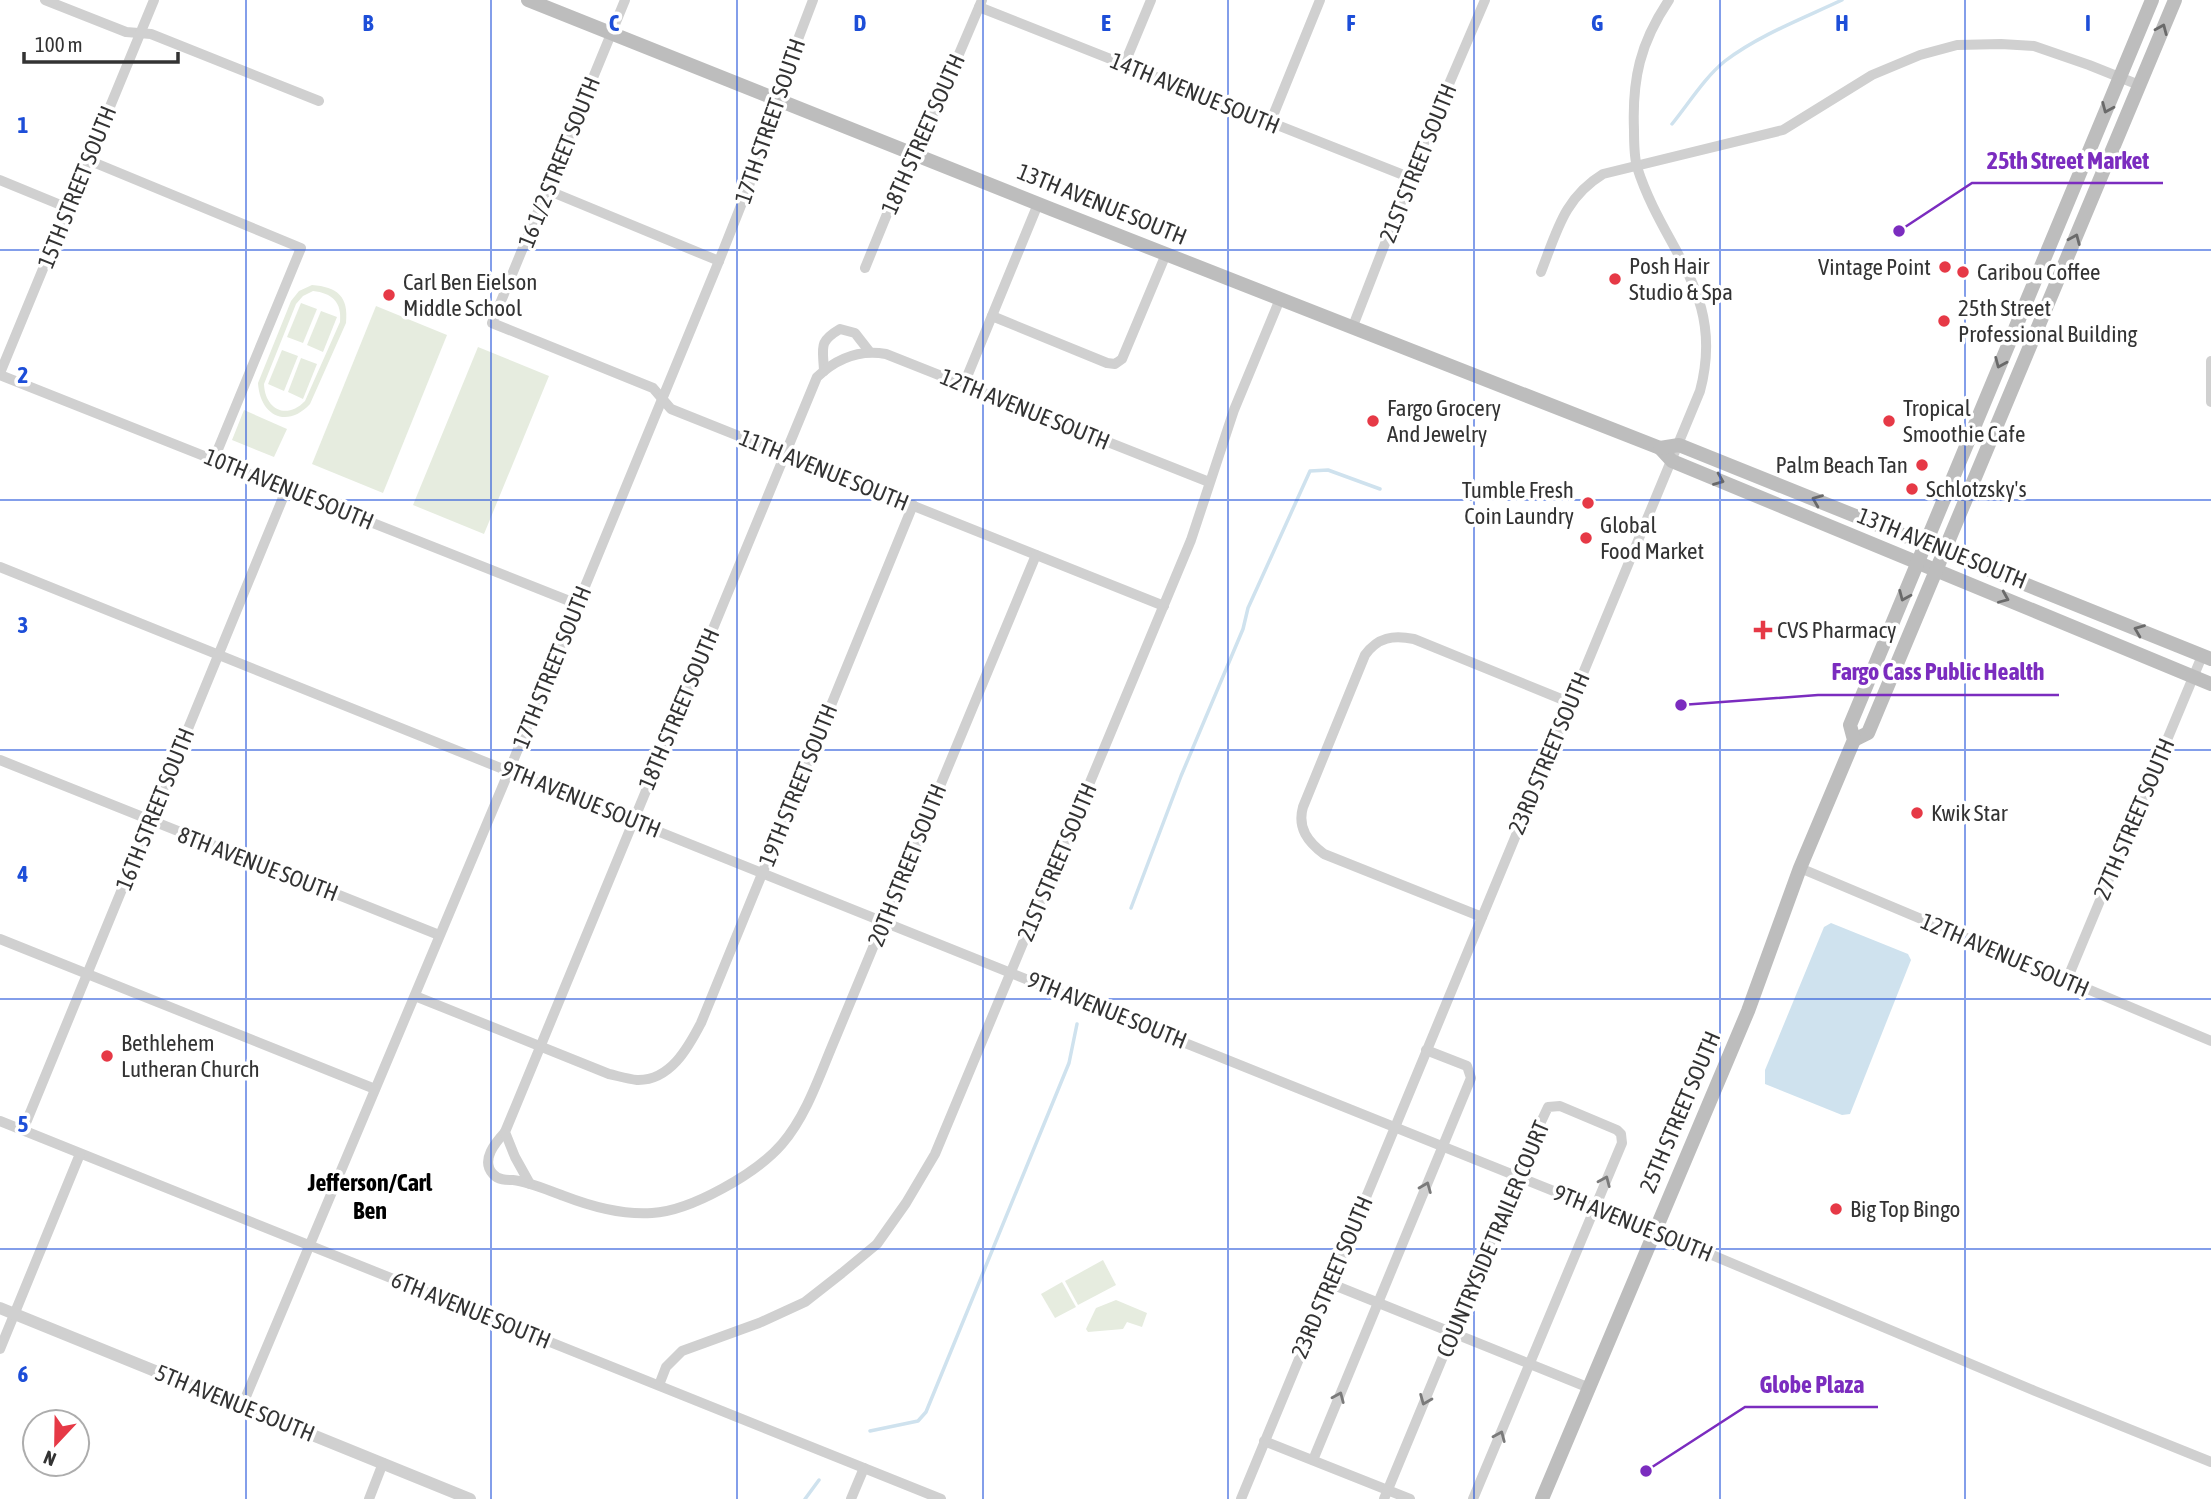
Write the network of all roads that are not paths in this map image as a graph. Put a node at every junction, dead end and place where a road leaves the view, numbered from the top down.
1 (45, 0) edge
2 (154, 0) edge
3 (528, 0) edge
4 (625, 0) edge
5 (813, 0) edge
6 (1151, 0) edge
7 (1320, 0) edge
8 (1485, 0) edge
9 (1669, 0) edge
10 (2152, 0) edge
11 (2175, 0) edge
12 (981, 3) edge
13 (140, 33) junction
14 (611, 33) junction
15 (1124, 65) junction
16 (2120, 78) junction
17 (2139, 85) junction
18 (779, 100) junction
19 (319, 101) dead end
20 (1270, 123) junction
21 (916, 155) junction
22 (88, 160) junction
23 (1636, 165) junction
24 (1411, 178) junction
25 (0, 180) edge
26 (547, 190) junction
27 (1038, 204) junction
28 (68, 208) junction
29 (1166, 254) junction
30 (719, 261) junction
31 (864, 268) dead end
32 (1541, 272) dead end
33 (1280, 299) junction
34 (992, 316) junction
35 (492, 323) joint
36 (1353, 326) junction
37 (869, 351) junction
38 (2211, 361) edge
39 (824, 371) junction
40 (0, 374) edge
41 (964, 384) junction
42 (663, 398) junction
43 (2211, 402) edge
44 (1679, 445) junction
45 (1660, 448) junction
46 (785, 454) junction
47 (214, 459) junction
48 (1672, 461) junction
49 (1209, 482) junction
50 (287, 488) junction
51 (913, 505) junction
52 (1926, 544) junction
53 (1944, 551) junction
54 (1036, 555) junction
55 (1918, 562) junction
56 (0, 567) edge
57 (1936, 570) junction
58 (577, 604) junction
59 (1164, 606) junction
60 (220, 654) junction
61 (2207, 658) edge
62 (2194, 676) junction
63 (2211, 684) edge
64 (1571, 703) junction
65 (1854, 740) junction
66 (0, 760) edge
67 (509, 771) junction
68 (633, 820) junction
69 (150, 821) junction
70 (1800, 868) junction
71 (762, 873) junction
72 (1482, 917) junction
73 (884, 921) junction
74 (439, 935) junction
75 (0, 939) edge
76 (1012, 972) junction
77 (88, 974) junction
78 (2066, 982) junction
79 (415, 996) junction
80 (2211, 1041) edge
81 (538, 1047) junction
82 (1426, 1050) junction
83 (375, 1089) junction
84 (0, 1121) edge
85 (1394, 1127) junction
86 (23, 1130) junction
87 (505, 1132) junction
88 (1443, 1147) junction
89 (80, 1154) junction
90 (1518, 1176) junction
91 (530, 1184) junction
92 (1594, 1207) junction
93 (1654, 1231) junction
94 (310, 1245) junction
95 (1329, 1283) junction
96 (1378, 1303) junction
97 (0, 1308) edge
98 (14, 1314) junction
99 (1453, 1333) junction
100 (0, 1349) edge
101 (1530, 1364) junction
102 (659, 1385) junction
103 (1587, 1387) junction
104 (242, 1406) junction
105 (1264, 1441) junction
106 (1313, 1460) junction
107 (2211, 1462) edge
108 (383, 1464) junction
109 (864, 1468) junction
110 (1386, 1494) edge
111 (369, 1499) edge
112 (470, 1499) edge
113 (851, 1499) edge
114 (941, 1499) edge
115 (1241, 1499) edge
116 (1410, 1499) edge
117 (1473, 1499) edge
118 (1542, 1499) edge

1 - 13 street
2 - 13 street, 15TH STREET SOUTH
3 - 14 main road, 13TH AVENUE SOUTH
4 - 14 street, 16 1/2 STREET SOUTH
5 - 18 street, 17TH STREET SOUTH
6 - 15 street
7 - 20 street
8 - 24 street, 21ST STREET SOUTH
9 - 23 street, 23RD STREET SOUTH
10 - 16 main road, 25TH STREET SOUTH
17 -> 11 main road, 25TH STREET SOUTH
12 - 15 street, 14TH AVENUE SOUTH
12 - 21 street, 18TH STREET SOUTH
13 - 19 street
13 - 22 street, 15TH STREET SOUTH
14 - 18 main road, 13TH AVENUE SOUTH
14 - 26 street, 16 1/2 STREET SOUTH
15 - 20 street, 14TH AVENUE SOUTH
16 - 17 street
16 - 23 street
16 -> 52 main road, 25TH STREET SOUTH
53 -> 17 main road, 25TH STREET SOUTH
18 - 21 main road, 13TH AVENUE SOUTH
18 - 30 street, 17TH STREET SOUTH
20 - 24 street, 14TH AVENUE SOUTH
21 - 27 main road, 13TH AVENUE SOUTH
21 - 31 street, 18TH STREET SOUTH
22 - 28 street, 15TH STREET SOUTH
22 - 47 street
23 - 32 street
23 - 44 street, 23RD STREET SOUTH
24 - 36 street, 21ST STREET SOUTH
25 - 28 street
26 - 30 street
26 - 35 street, 16 1/2 STREET SOUTH
27 - 29 main road, 13TH AVENUE SOUTH
27 - 34 street
28 - 40 street, 15TH STREET SOUTH
29 - 33 main road, 13TH AVENUE SOUTH
29 - 34 street
30 - 42 street, 17TH STREET SOUTH
33 - 36 main road, 13TH AVENUE SOUTH
33 - 49 street, 21ST STREET SOUTH
34 - 41 street
35 - 42 street, 11TH AVENUE SOUTH
36 - 45 main road, 13TH AVENUE SOUTH
37 - 39 street, 18TH STREET SOUTH
37 - 39 street
37 - 41 street, 12TH AVENUE SOUTH
38 - 43 street
39 - 46 street, 18TH STREET SOUTH
40 - 47 street, 10TH AVENUE SOUTH
41 - 49 street, 12TH AVENUE SOUTH
42 - 46 street, 11TH AVENUE SOUTH
42 - 58 street, 17TH STREET SOUTH
44 - 45 main road
44 - 48 street, 23RD STREET SOUTH
52 -> 44 main road, 13TH AVENUE SOUTH
45 - 48 main road, 13TH AVENUE SOUTH
46 - 51 street, 11TH AVENUE SOUTH
46 - 68 street, 18TH STREET SOUTH
47 - 50 street, 10TH AVENUE SOUTH
48 -> 55 main road, 13TH AVENUE SOUTH
48 - 64 street, 23RD STREET SOUTH
49 - 59 street, 21ST STREET SOUTH
50 - 58 street, 10TH AVENUE SOUTH
50 - 60 street, 16TH STREET SOUTH
51 - 54 street, 11TH AVENUE SOUTH
51 - 71 street, 19TH STREET SOUTH
52 - 53 main road, 13TH AVENUE SOUTH
52 - 55 main road, 25TH STREET SOUTH
53 - 57 main road, 25TH STREET SOUTH
61 -> 53 main road, 13TH AVENUE SOUTH
54 - 59 street, 11TH AVENUE SOUTH
54 - 73 street, 20TH STREET SOUTH
55 - 57 main road, 13TH AVENUE SOUTH
55 -> 65 main road, 25TH STREET SOUTH
56 - 60 street, 9TH AVENUE SOUTH
57 -> 62 main road, 13TH AVENUE SOUTH
57 - 65 main road, 25TH STREET SOUTH
58 - 67 street, 17TH STREET SOUTH
59 - 76 street, 21ST STREET SOUTH
60 - 67 street, 9TH AVENUE SOUTH
60 - 69 street, 16TH STREET SOUTH
61 - 62 street, 27TH STREET SOUTH
62 - 63 main road, 13TH AVENUE SOUTH
62 - 78 street, 27TH STREET SOUTH
64 - 72 street, 23RD STREET SOUTH
64 - 72 street
65 - 70 main road, 25TH STREET SOUTH
66 - 69 street, 8TH AVENUE SOUTH
67 - 68 street, 9TH AVENUE SOUTH
67 - 74 street, 17TH STREET SOUTH
68 - 71 street, 9TH AVENUE SOUTH
68 - 81 street, 18TH STREET SOUTH
69 - 74 street, 8TH AVENUE SOUTH
69 - 77 street, 16TH STREET SOUTH
70 - 78 street, 12TH AVENUE SOUTH
70 - 93 main road, 25TH STREET SOUTH
71 - 73 street, 9TH AVENUE SOUTH
71 - 81 street, 19TH STREET SOUTH
72 - 82 street, 23RD STREET SOUTH
73 - 76 street, 9TH AVENUE SOUTH
73 - 91 street, 20TH STREET SOUTH
74 - 79 street, 17TH STREET SOUTH
75 - 77 street
76 - 85 street, 9TH AVENUE SOUTH
76 - 102 street, 21ST STREET SOUTH
77 - 83 street
77 - 86 street, 16TH STREET SOUTH
78 - 80 street, 12TH AVENUE SOUTH
79 - 81 street
79 - 83 street, 17TH STREET SOUTH
81 - 87 street, 18TH STREET SOUTH
82 - 85 street, 23RD STREET SOUTH
82 - 88 street
83 - 94 street, 17TH STREET SOUTH
84 - 86 street, 6TH AVENUE SOUTH
85 - 88 street, 9TH AVENUE SOUTH
85 - 95 street, 23RD STREET SOUTH
86 - 89 street, 6TH AVENUE SOUTH
87 - 91 street
87 - 91 street, 18TH STREET SOUTH
88 - 90 street, 9TH AVENUE SOUTH
96 -> 88 street
89 - 94 street, 6TH AVENUE SOUTH
89 - 98 street
90 - 92 street, 9TH AVENUE SOUTH
92 -> 90 street, COUNTRYSIDE TRAILER COURT
90 - 99 street, COUNTRYSIDE TRAILER COURT
92 - 93 street, 9TH AVENUE SOUTH
92 - 101 street, COUNTRYSIDE TRAILER COURT
93 - 103 main road, 25TH STREET SOUTH
93 - 107 street, 9TH AVENUE SOUTH
94 - 102 street, 6TH AVENUE SOUTH
94 - 104 street, 17TH STREET SOUTH
95 - 96 street
95 - 105 street, 23RD STREET SOUTH
96 - 99 street
106 -> 96 street
97 - 98 street, 5TH AVENUE SOUTH
98 - 100 street
98 - 104 street, 5TH AVENUE SOUTH
99 - 101 street
99 -> 110 street, COUNTRYSIDE TRAILER COURT
101 - 103 street
117 -> 101 street, COUNTRYSIDE TRAILER COURT
102 - 109 street, 6TH AVENUE SOUTH
103 - 118 main road, 25TH STREET SOUTH
104 - 108 street, 5TH AVENUE SOUTH
105 - 106 street
105 - 115 street, 23RD STREET SOUTH
106 - 110 street
108 - 111 street
108 - 112 street, 5TH AVENUE SOUTH
109 - 113 street
109 - 114 street, 6TH AVENUE SOUTH
110 - 116 street

